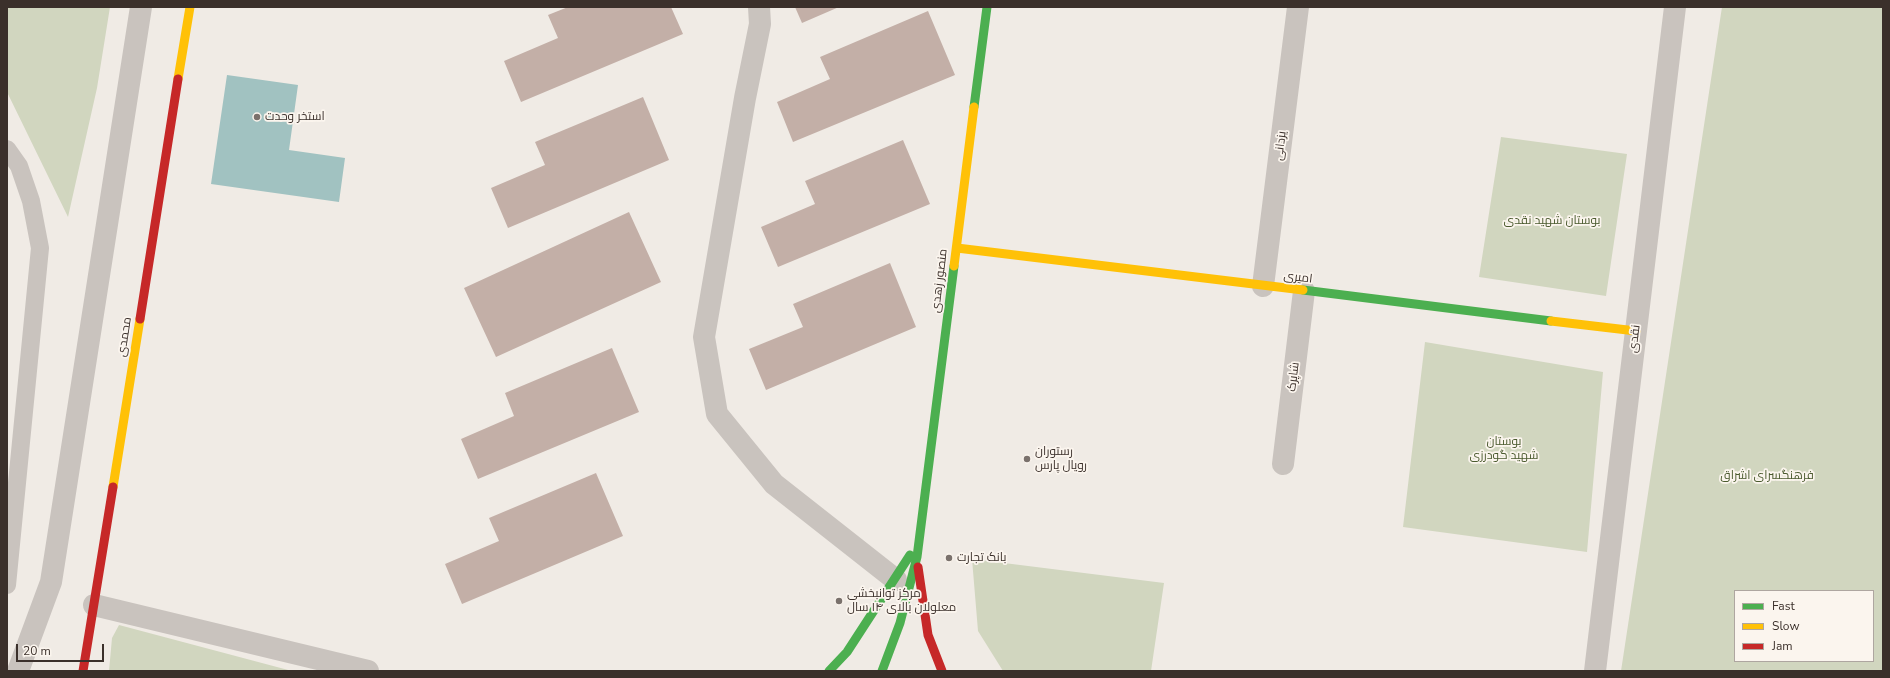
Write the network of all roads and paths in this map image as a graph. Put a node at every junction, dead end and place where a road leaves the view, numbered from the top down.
1 (141, 7) edge
2 (190, 7) edge
3 (759, 7) edge
4 (987, 7) edge
5 (1298, 7) edge
6 (1675, 7) edge
7 (7, 149) edge
8 (13, 170) edge
9 (957, 248) junction
10 (1263, 286) junction
11 (1304, 291) junction
12 (1636, 331) junction
13 (1283, 464) dead end
14 (919, 541) junction
15 (917, 557) junction
16 (896, 580) junction
17 (7, 585) edge
18 (94, 606) junction
19 (18, 671) edge
20 (83, 671) edge
21 (368, 671) edge
22 (829, 671) edge
23 (882, 671) edge
24 (942, 671) edge
25 (1595, 671) edge

1 - 19 street
2 - 18 main road, محمدی
3 - 16 street
4 - 9 main road, منصور زهدی
5 - 10 street, یزدانی
6 - 12 street, نقدی
7 - 8 lane
8 - 17 lane
9 - 10 main road, امیری
9 - 14 main road, منصور زهدی
10 - 11 main road, امیری
11 - 12 main road, امیری
11 - 13 street, شاپرک
12 - 25 street, نقدی
14 - 15 main road, منصور زهدی
14 - 16 main road
15 - 23 main road, منصور زهدی
15 - 24 main road, منصور زهدی
16 - 22 main road
18 - 20 main road, محمدی
18 - 21 street

